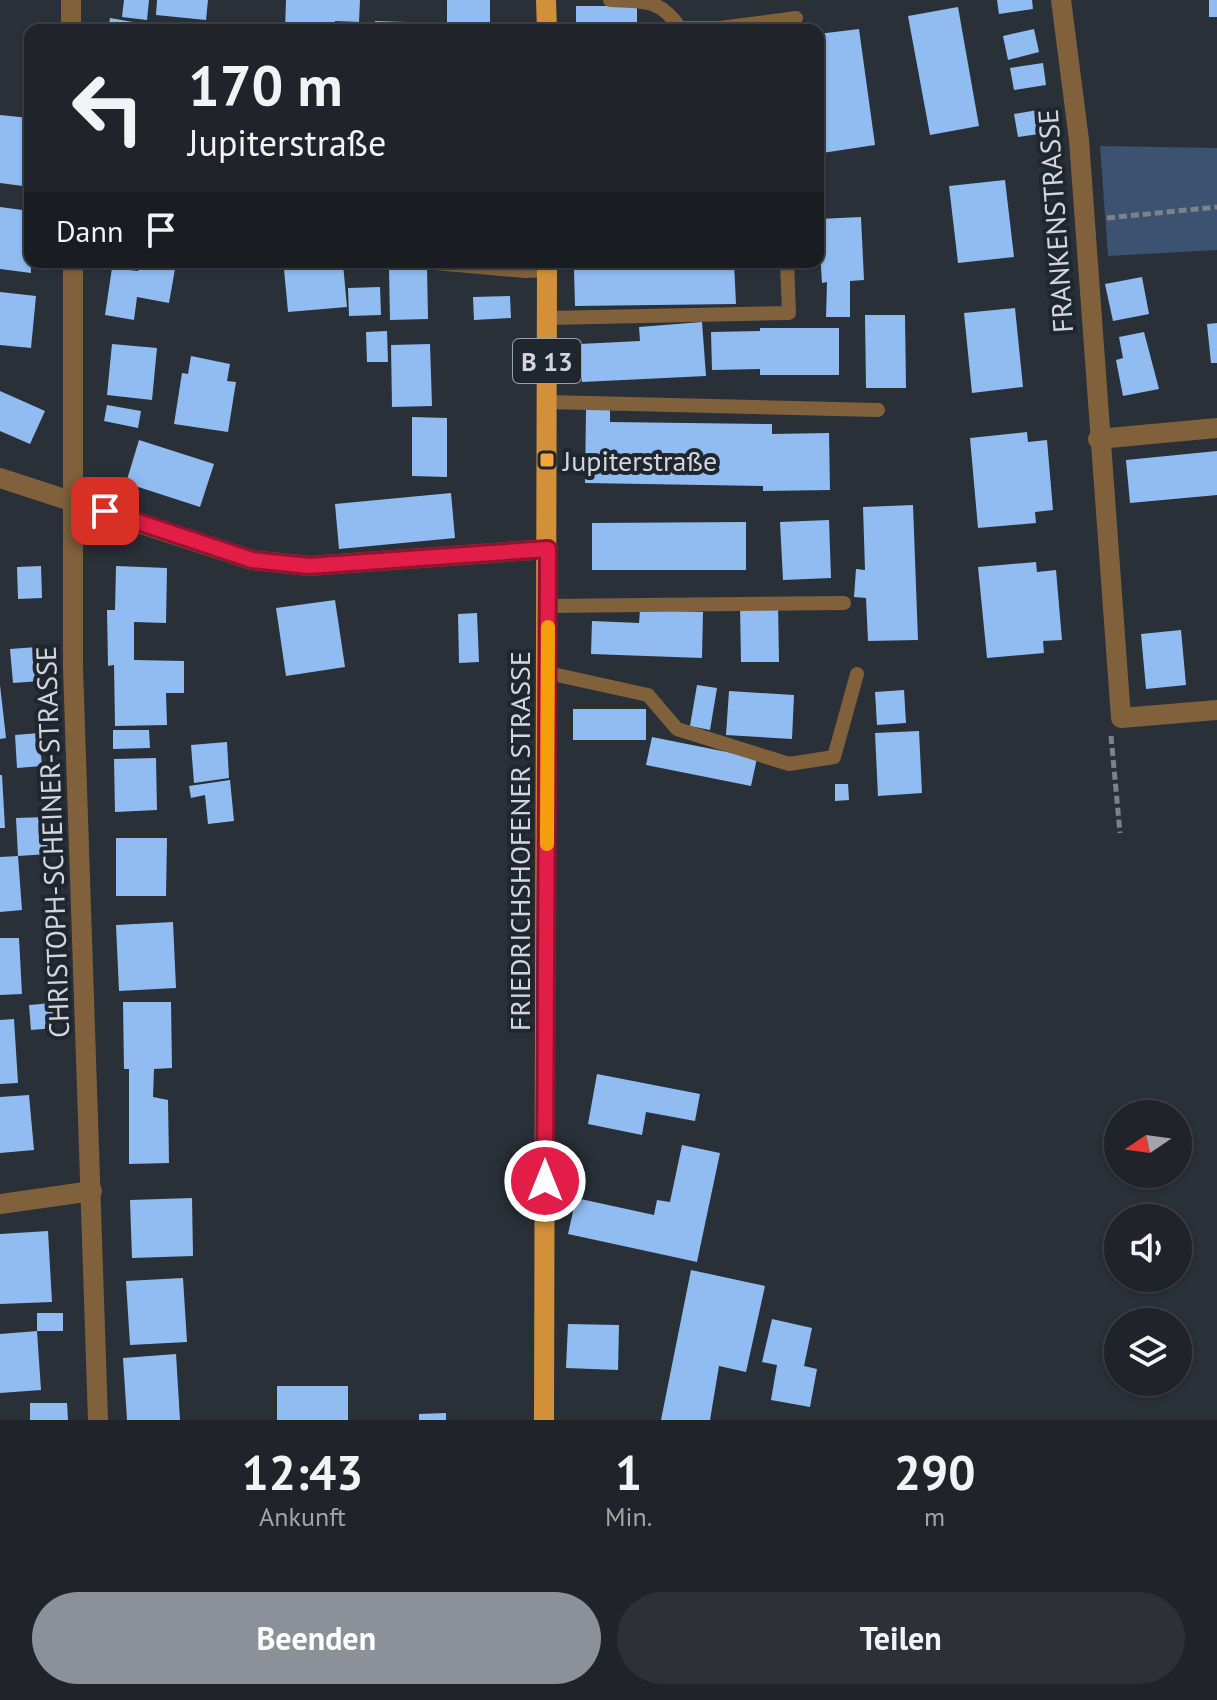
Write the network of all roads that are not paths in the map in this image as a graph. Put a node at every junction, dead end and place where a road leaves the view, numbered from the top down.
1 (71, 0) edge
2 (546, 0) edge
3 (610, 0) edge
4 (1061, 0) edge
5 (796, 18) dead end
6 (71, 24) edge
7 (547, 24) edge
8 (678, 24) edge
9 (750, 24) edge
10 (73, 268) edge
11 (492, 268) edge
12 (539, 268) edge
13 (547, 268) edge
14 (787, 268) edge
15 (547, 318) junction
16 (547, 402) junction
17 (878, 410) dead end
18 (1217, 428) edge
19 (1098, 439) junction
20 (0, 478) edge
21 (75, 501) junction
22 (548, 549) junction
23 (844, 603) dead end
24 (548, 606) junction
25 (548, 673) junction
26 (857, 674) dead end
27 (1217, 710) edge
28 (92, 1191) junction
29 (0, 1204) edge
30 (98, 1420) edge
31 (544, 1420) edge

1 - 6 street
2 - 7 main road
3 - 8 lane
4 - 19 street, FRANKENSTRASSE
5 - 9 lane
10 - 21 street, CHRISTOPH-SCHEINER-STRASSE
11 - 12 lane
13 - 15 main road, FRIEDRICHSHOFENER STRASSE / B 13
14 - 15 lane
15 - 16 main road, FRIEDRICHSHOFENER STRASSE / B 13
16 - 17 lane
16 - 22 main road, FRIEDRICHSHOFENER STRASSE / B 13
18 - 19 street
19 - 27 street, FRANKENSTRASSE
20 - 21 street
21 - 22 street
21 - 28 street, CHRISTOPH-SCHEINER-STRASSE
22 - 24 main road, FRIEDRICHSHOFENER STRASSE / B 13
23 - 24 lane
24 - 25 main road, FRIEDRICHSHOFENER STRASSE / B 13
25 - 26 lane
25 - 31 main road, FRIEDRICHSHOFENER STRASSE / B 13
28 - 29 street
28 - 30 street, CHRISTOPH-SCHEINER-STRASSE

